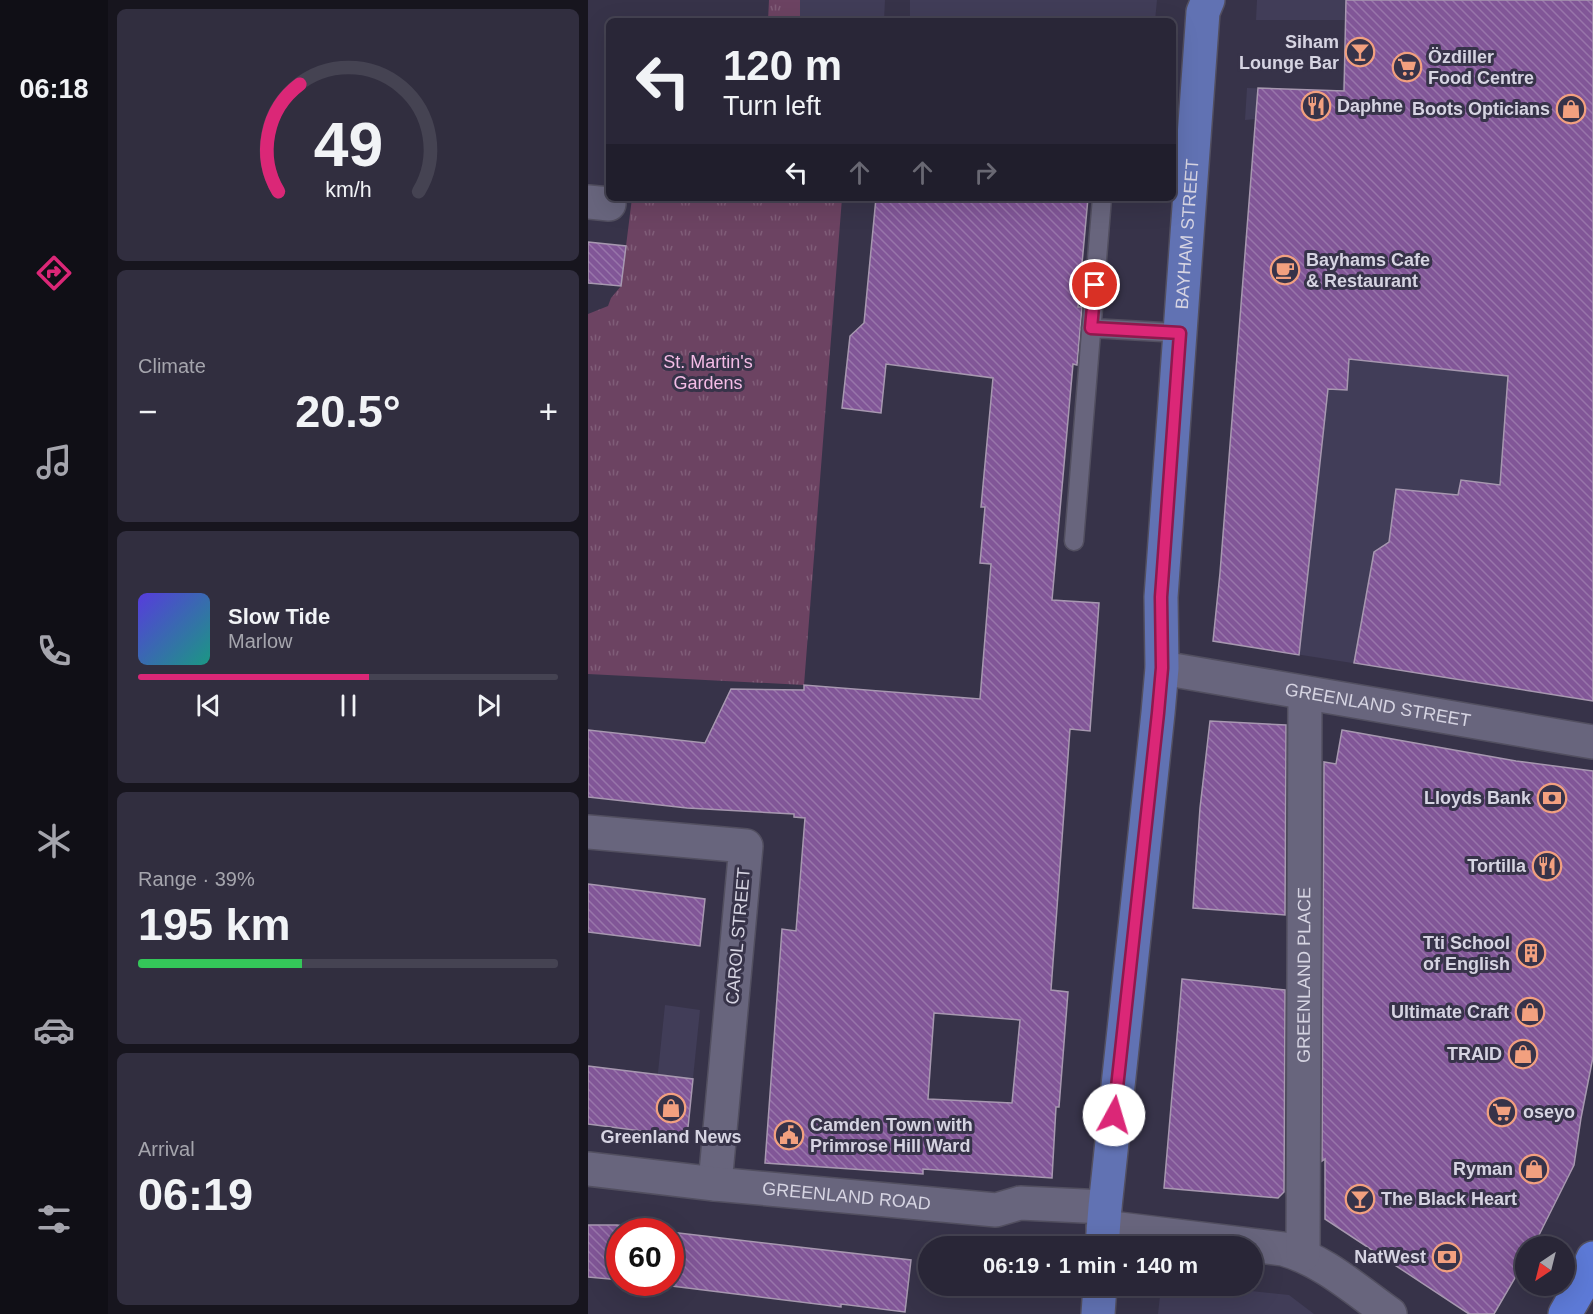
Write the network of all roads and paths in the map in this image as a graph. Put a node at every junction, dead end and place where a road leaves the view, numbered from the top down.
1 (1205, 6) edge
2 (1102, 201) edge
3 (1091, 328) junction
4 (1180, 333) junction
5 (1074, 541) dead end
6 (1162, 668) junction
7 (1305, 693) junction
8 (1593, 742) edge
9 (588, 832) edge
10 (588, 1169) edge
11 (715, 1184) junction
12 (1104, 1227) edge
13 (1303, 1255) junction
14 (1593, 1258) edge
15 (1099, 1296) edge
16 (1098, 1314) edge
17 (1390, 1314) edge
18 (1565, 1314) edge

1 - 4 main road, BAYHAM STREET
2 - 3 lane
3 - 4 lane
3 - 5 lane
4 - 6 main road, BAYHAM STREET
6 - 7 street, GREENLAND STREET
6 - 12 main road, BAYHAM STREET
7 - 8 street, GREENLAND STREET
7 - 13 street, GREENLAND PLACE
9 - 11 street, CAROL STREET
10 - 11 street, GREENLAND ROAD
11 - 12 street, GREENLAND ROAD
12 - 13 street, GREENLAND ROAD
13 - 17 street, GREENLAND ROAD
14 - 18 highway
15 - 16 main road

